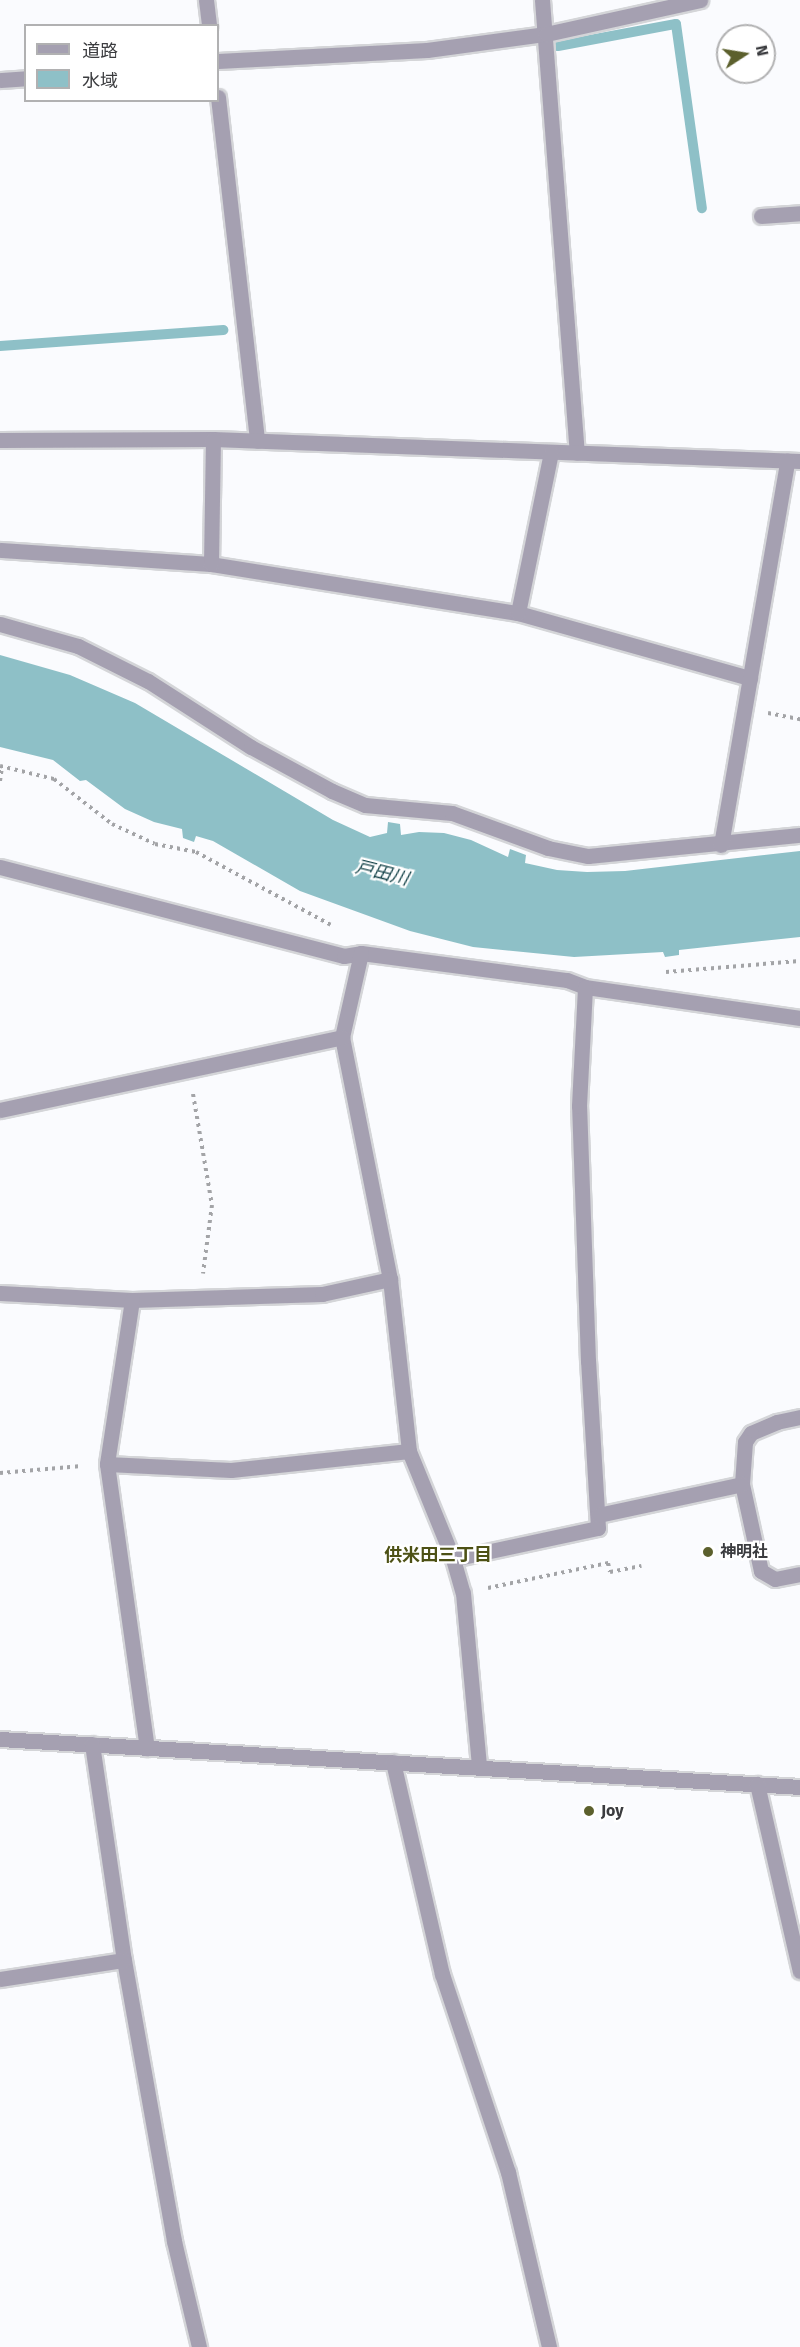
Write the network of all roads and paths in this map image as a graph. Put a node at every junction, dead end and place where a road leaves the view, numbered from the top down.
1 (206, 0) edge
2 (542, 0) edge
3 (700, 0) edge
4 (209, 24) edge
5 (546, 34) junction
6 (219, 61) edge
7 (24, 78) edge
8 (0, 80) edge
9 (219, 102) edge
10 (800, 213) edge
11 (761, 216) dead end
12 (213, 439) junction
13 (0, 440) edge
14 (257, 441) junction
15 (551, 452) junction
16 (577, 453) junction
17 (794, 461) edge
18 (0, 550) edge
19 (211, 564) junction
20 (518, 613) junction
21 (0, 624) edge
22 (750, 678) junction
23 (745, 709) junction
24 (800, 719) edge
25 (1, 766) edge
26 (0, 781) edge
27 (800, 835) edge
28 (721, 845) junction
29 (0, 867) edge
30 (334, 926) dead end
31 (361, 953) junction
32 (800, 961) edge
33 (660, 972) dead end
34 (585, 987) junction
35 (800, 1018) edge
36 (342, 1037) junction
37 (189, 1069) junction
38 (0, 1110) edge
39 (390, 1279) junction
40 (0, 1293) edge
41 (200, 1298) junction
42 (132, 1300) junction
43 (800, 1417) edge
44 (408, 1451) junction
45 (107, 1464) junction
46 (0, 1473) edge
47 (742, 1484) junction
48 (598, 1515) junction
49 (453, 1559) junction
50 (641, 1566) dead end
51 (800, 1574) edge
52 (463, 1593) junction
53 (0, 1738) edge
54 (92, 1744) junction
55 (147, 1748) junction
56 (393, 1762) junction
57 (478, 1767) junction
58 (757, 1784) junction
59 (800, 1786) edge
60 (124, 1960) junction
61 (800, 1971) edge
62 (0, 1979) edge
63 (199, 2347) edge
64 (549, 2347) edge

1 - 4 street
2 - 5 street
3 - 5 street
5 - 6 street
5 - 16 street
7 - 8 street
9 - 14 street
10 - 11 street
12 - 13 street
12 - 14 street
12 - 19 street
14 - 15 street
15 - 16 street
15 - 20 street
16 - 17 street
17 - 22 street
18 - 19 street
19 - 20 street
20 - 22 street
21 - 28 street
22 - 23 street
23 - 24 path
23 - 28 street
25 - 26 path
25 - 30 path
27 - 28 street
29 - 31 street
31 - 34 street
31 - 36 street
32 - 33 path
34 - 35 street
34 - 48 street
36 - 37 street
36 - 39 street
37 - 38 street
37 - 41 path
39 - 41 street
39 - 44 street
40 - 42 street
41 - 42 street
42 - 45 street
43 - 47 street
44 - 45 street
44 - 49 street
45 - 46 path
45 - 55 street
47 - 48 street
47 - 51 street
48 - 49 street
49 - 52 street
50 - 52 path
52 - 57 street
53 - 54 street
54 - 55 street
54 - 60 street
55 - 56 street
56 - 57 street
56 - 64 street
57 - 58 street
58 - 59 street
58 - 61 street
60 - 62 street
60 - 63 street

